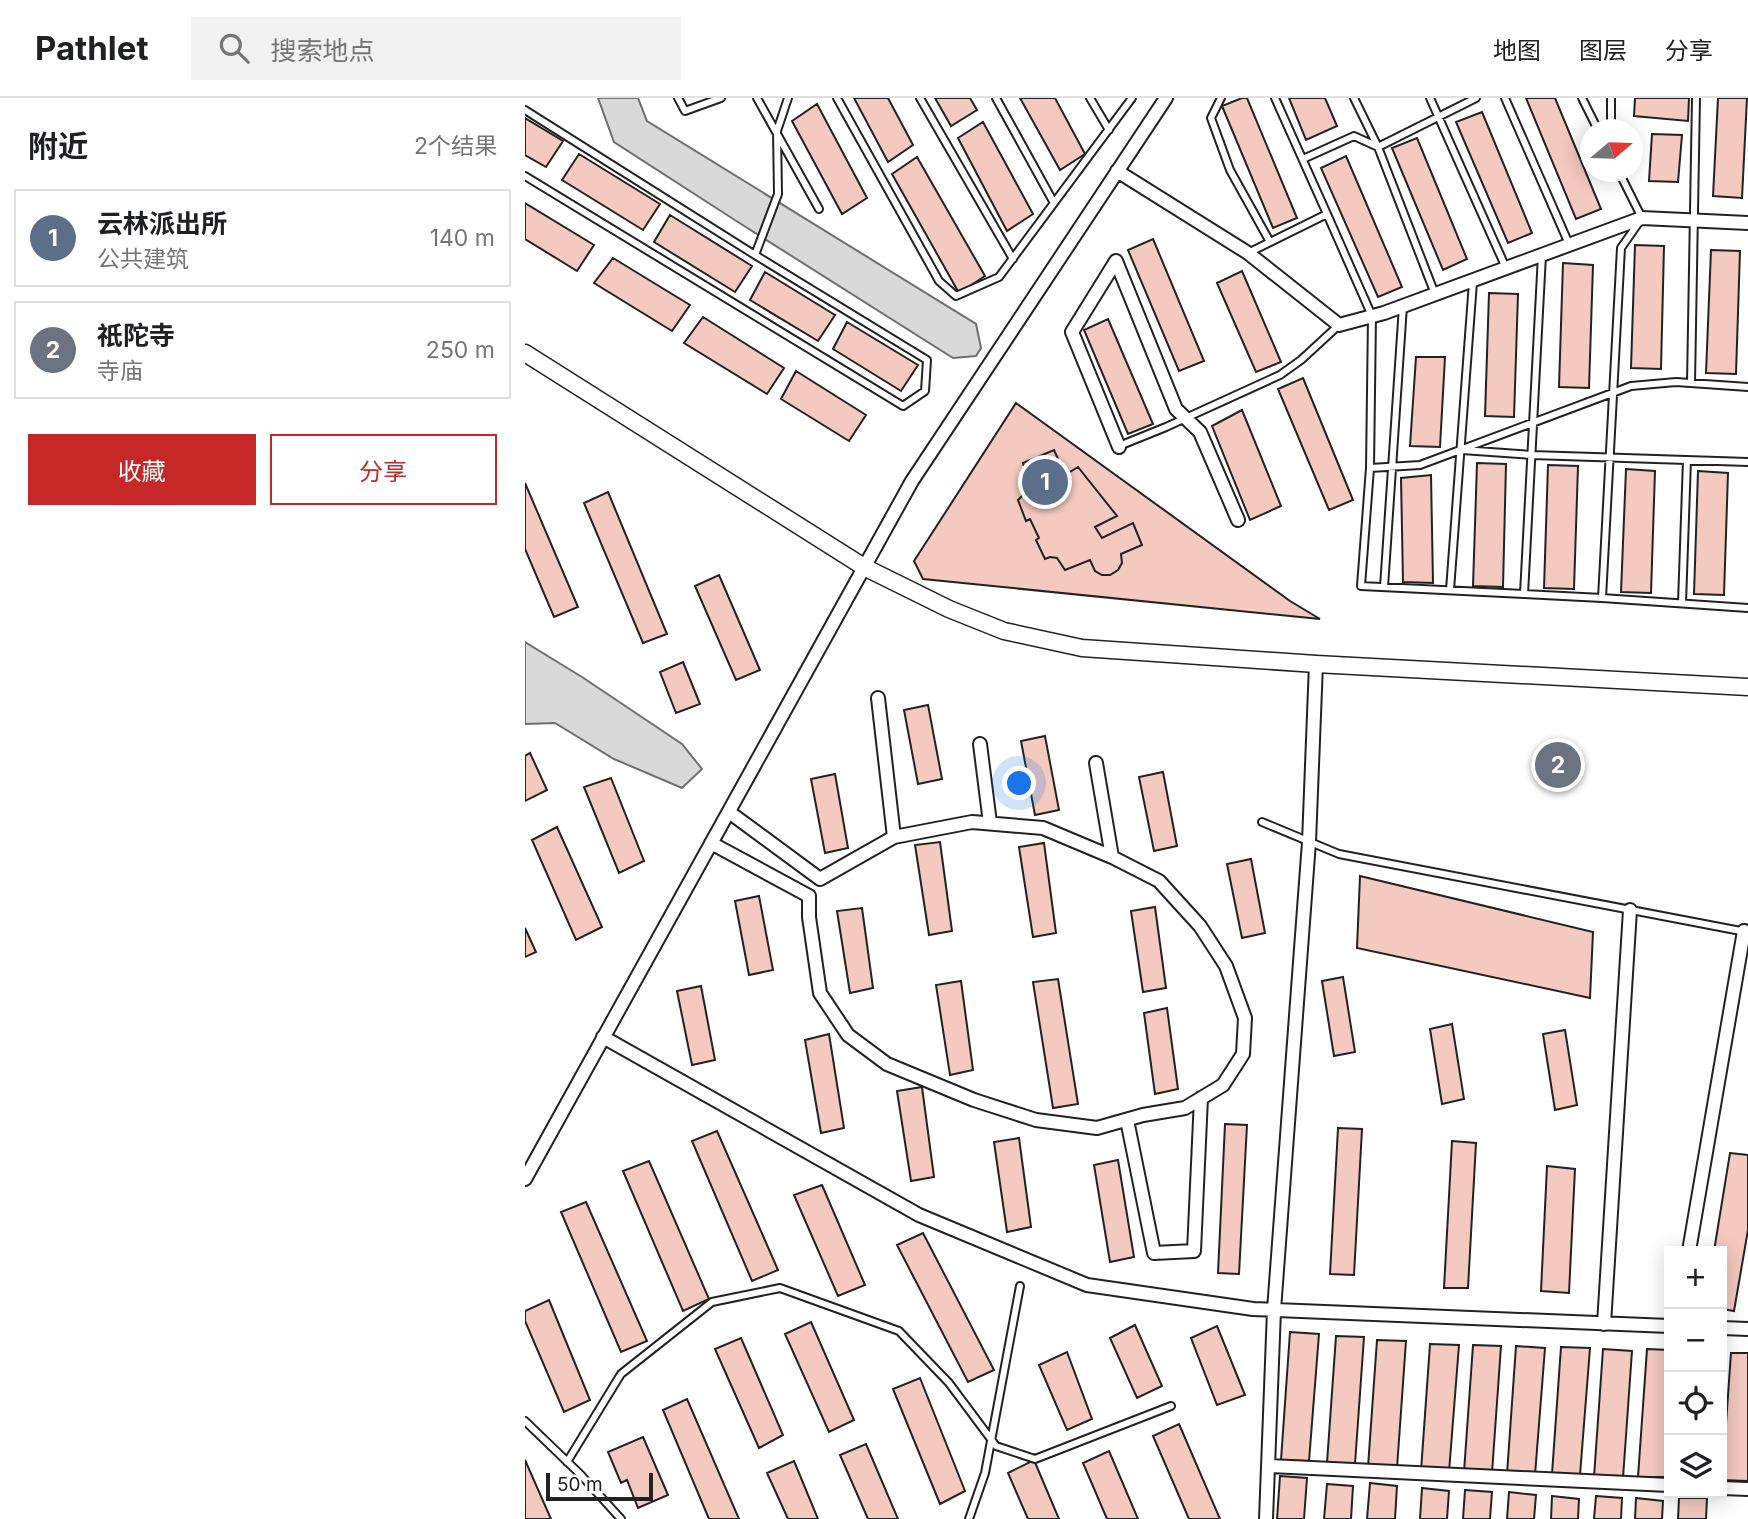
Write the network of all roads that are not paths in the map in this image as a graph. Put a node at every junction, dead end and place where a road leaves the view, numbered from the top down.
1 (678, 98) edge
2 (721, 98) edge
3 (757, 98) edge
4 (788, 98) edge
5 (837, 98) edge
6 (920, 98) edge
7 (996, 98) edge
8 (1090, 98) edge
9 (1132, 98) edge
10 (1166, 98) edge
11 (1221, 98) edge
12 (1275, 98) edge
13 (1354, 98) edge
14 (1430, 98) edge
15 (1476, 98) edge
16 (1505, 98) edge
17 (1582, 98) edge
18 (1611, 98) edge
19 (1696, 98) edge
20 (525, 110) edge
21 (1439, 116) junction
22 (1592, 119) edge
23 (1611, 119) edge
24 (1108, 130) junction
25 (777, 131) junction
26 (1378, 147) junction
27 (1303, 159) junction
28 (1117, 171) junction
29 (525, 176) edge
30 (1624, 182) edge
31 (1054, 203) junction
32 (819, 209) dead end
33 (1327, 214) junction
34 (1642, 218) junction
35 (1693, 220) junction
36 (1748, 223) edge
37 (1270, 242) junction
38 (1569, 245) junction
39 (1248, 253) junction
40 (755, 255) junction
41 (1542, 255) junction
42 (1013, 259) junction
43 (1506, 268) junction
44 (1473, 280) junction
45 (1435, 294) junction
46 (1403, 306) junction
47 (1372, 316) junction
48 (1339, 326) junction
49 (525, 353) edge
50 (1691, 383) junction
51 (1748, 387) edge
52 (1613, 393) junction
53 (1186, 418) junction
54 (1534, 422) junction
55 (1119, 447) joint
56 (1460, 450) junction
57 (1532, 455) junction
58 (1610, 457) junction
59 (1687, 460) junction
60 (1748, 462) edge
61 (1392, 467) junction
62 (1370, 468) junction
63 (1238, 520) dead end
64 (864, 567) junction
65 (1384, 587) junction
66 (1450, 590) junction
67 (1524, 594) junction
68 (1602, 598) junction
69 (1682, 603) junction
70 (1748, 608) edge
71 (1316, 664) junction
72 (1748, 687) edge
73 (877, 698) dead end
74 (980, 744) dead end
75 (1096, 763) dead end
76 (729, 812) junction
77 (1262, 822) dead end
78 (990, 823) junction
79 (894, 837) junction
80 (1309, 842) junction
81 (711, 843) junction
82 (1112, 857) junction
83 (1630, 910) junction
84 (1746, 932) edge
85 (603, 1038) junction
86 (1201, 1098) junction
87 (1127, 1120) junction
88 (525, 1179) edge
89 (1690, 1246) edge
90 (1020, 1286) dead end
91 (1274, 1310) junction
92 (1604, 1324) junction
93 (1664, 1326) edge
94 (1727, 1328) edge
95 (1748, 1329) edge
96 (1171, 1406) dead end
97 (525, 1422) edge
98 (992, 1439) junction
99 (567, 1462) junction
100 (1268, 1466) junction
101 (1664, 1485) edge
102 (1727, 1488) edge
103 (1748, 1489) edge
104 (621, 1519) edge
105 (969, 1519) edge
106 (1266, 1519) edge

1 - 2 lane
3 - 25 lane
4 - 25 lane
5 - 42 lane
6 - 42 lane
7 - 31 lane
8 - 24 lane
9 - 24 lane
10 - 28 street
11 - 37 lane
12 - 27 lane
13 - 26 lane
14 - 21 lane
15 - 21 lane
16 - 38 lane
17 - 22 lane
18 - 23 lane
19 - 35 lane
20 - 40 lane
21 - 26 lane
21 - 43 lane
24 - 31 lane
25 - 32 lane
25 - 40 lane
26 - 27 lane
26 - 45 lane
27 - 33 lane
28 - 39 street
28 - 64 street
29 - 40 lane
30 - 34 lane
31 - 42 lane
33 - 37 lane
33 - 47 lane
34 - 35 street
34 - 38 street
34 - 52 lane
35 - 36 street
35 - 50 lane
37 - 39 lane
38 - 41 street
39 - 48 street
41 - 43 street
41 - 54 lane
43 - 44 street
44 - 45 street
44 - 56 lane
45 - 46 street
46 - 47 street
46 - 61 lane
47 - 48 street
47 - 62 lane
48 - 53 lane
49 - 64 street
50 - 51 lane
50 - 52 lane
52 - 54 lane
52 - 58 lane
53 - 55 lane
53 - 55 street
53 - 63 street
54 - 56 lane
54 - 57 lane
56 - 57 lane
56 - 61 lane
56 - 66 lane
57 - 58 lane
57 - 67 lane
58 - 59 lane
58 - 68 lane
59 - 60 lane
59 - 69 lane
61 - 62 lane
61 - 65 lane
62 - 65 lane
64 - 71 street
64 - 76 street
65 - 66 lane
66 - 67 lane
67 - 68 lane
68 - 69 lane
69 - 70 lane
71 - 72 street
71 - 80 street
73 - 79 street
74 - 78 street
75 - 82 street
76 - 79 street
76 - 81 street
77 - 80 lane
78 - 79 street
78 - 82 street
80 - 83 lane
80 - 91 street
81 - 85 street
81 - 87 street
82 - 86 street
83 - 84 lane
83 - 92 street
84 - 89 street
85 - 88 street
85 - 91 street
86 - 87 street
86 - 87 street
90 - 98 lane
91 - 92 street
91 - 100 street
92 - 93 street
94 - 95 street
96 - 98 lane
97 - 99 lane
98 - 99 lane
98 - 105 lane
99 - 104 lane
100 - 101 street
100 - 106 street
102 - 103 street

